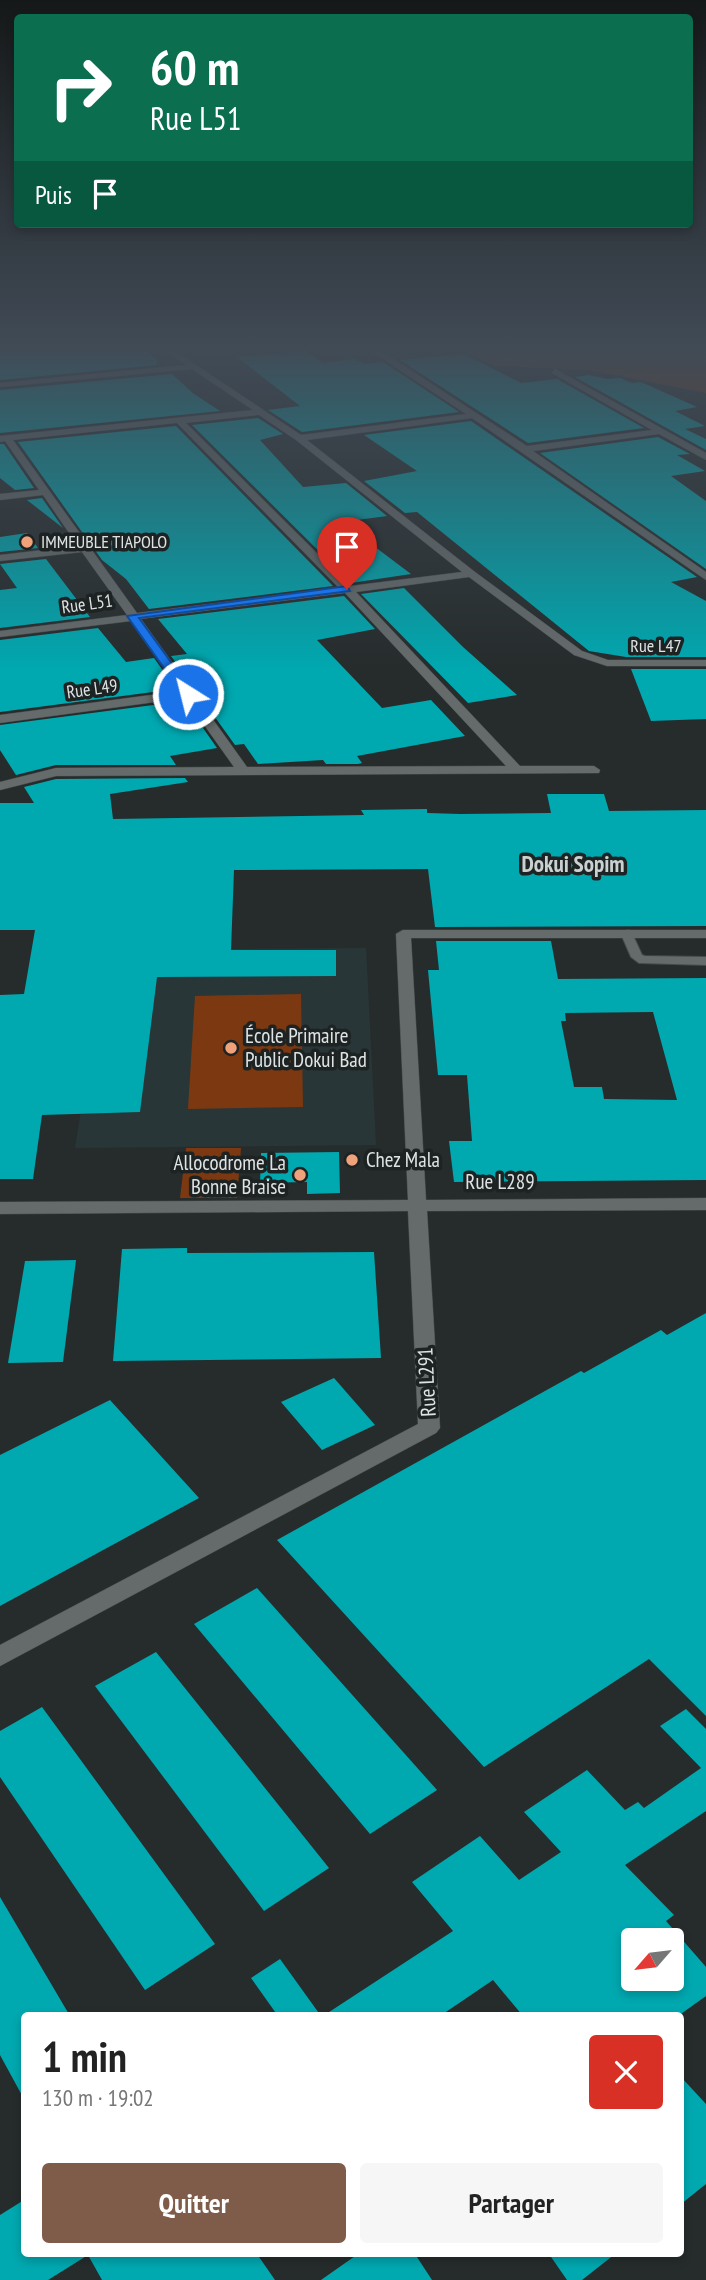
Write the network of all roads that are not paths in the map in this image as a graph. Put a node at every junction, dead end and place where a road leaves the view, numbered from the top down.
1 (19, 457) edge
2 (215, 457) edge
3 (323, 457) edge
4 (537, 457) edge
5 (46, 492) junction
6 (0, 497) edge
7 (86, 548) junction
8 (0, 558) edge
9 (471, 575) junction
10 (706, 577) edge
11 (347, 589) junction
12 (132, 616) junction
13 (0, 634) edge
14 (706, 663) edge
15 (188, 694) junction
16 (0, 719) edge
17 (516, 770) junction
18 (594, 770) dead end
19 (243, 771) junction
20 (0, 786) edge
21 (706, 933) edge
22 (627, 934) junction
23 (706, 961) edge
24 (706, 1204) edge
25 (417, 1206) junction
26 (0, 1208) edge
27 (0, 1656) edge

1 - 5 street
2 - 11 street
3 - 9 street
4 - 10 street
5 - 6 street
5 - 7 street
7 - 8 street
7 - 12 street
9 - 11 street, Rue L51
9 - 14 street, Rue L47
11 - 12 street, Rue L51
11 - 17 street
12 - 13 street, Rue L51
12 - 15 street
15 - 16 street, Rue L49
15 - 19 street
17 - 18 street
17 - 19 street
19 - 20 street
21 - 22 street
22 - 23 lane
22 - 25 street, Rue L291
24 - 25 street, Rue L289
25 - 26 street, Rue L289
25 - 27 street, Rue L291

